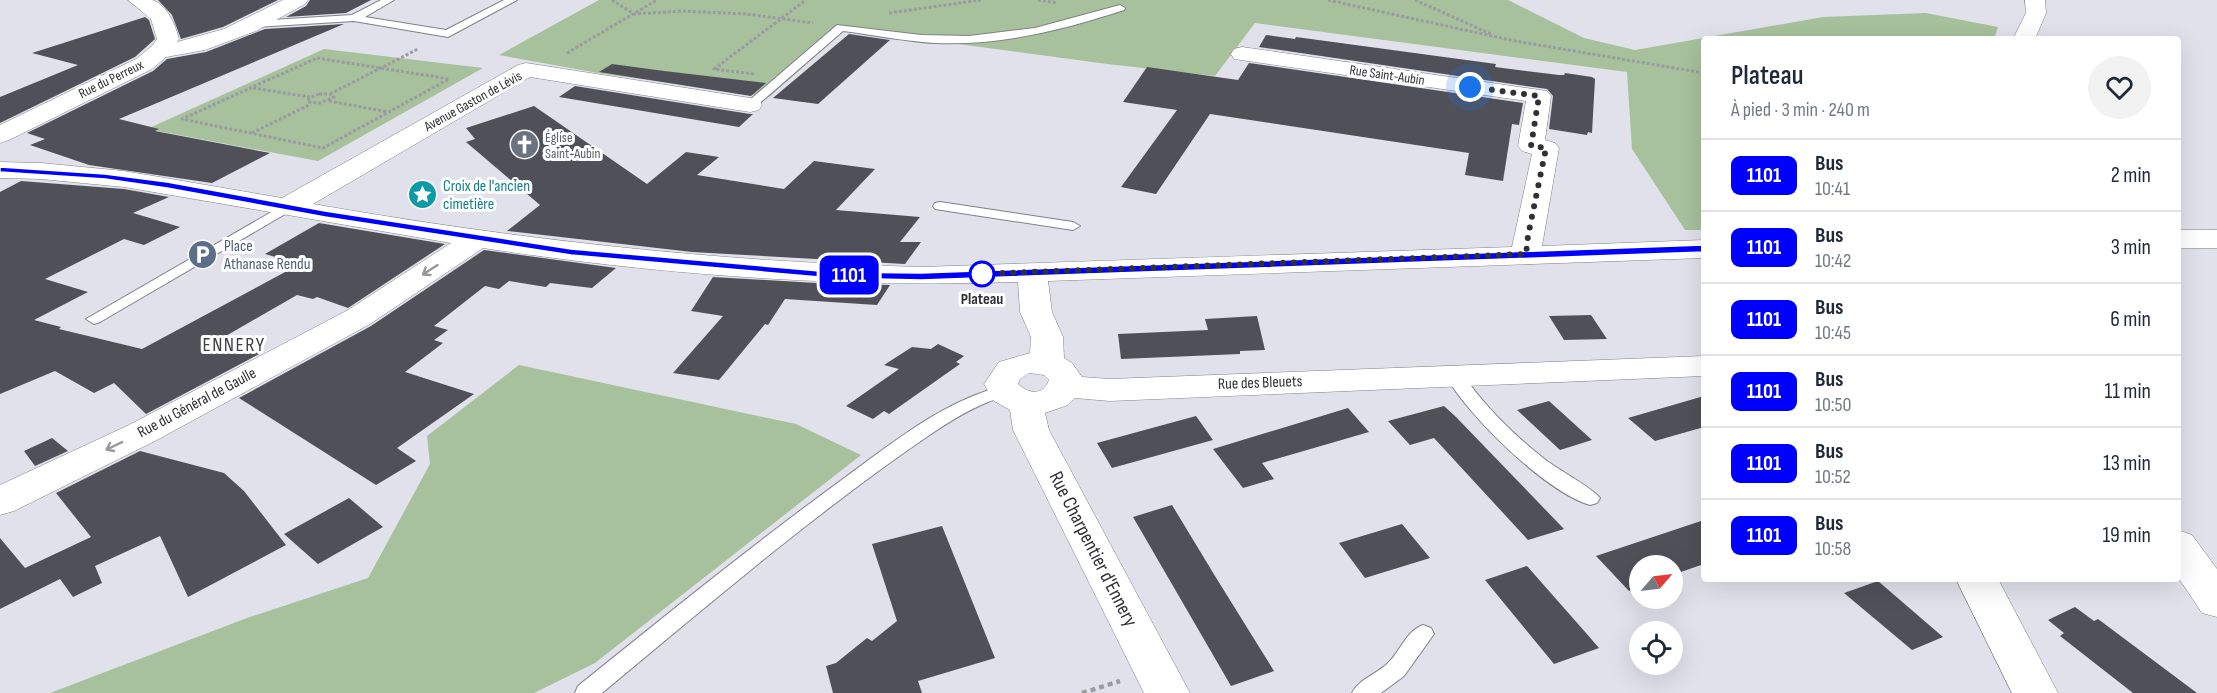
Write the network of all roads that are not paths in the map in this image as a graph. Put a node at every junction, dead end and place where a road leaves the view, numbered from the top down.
1 (138, 0) edge
2 (298, 0) edge
3 (389, 0) edge
4 (512, 0) edge
5 (2035, 0) edge
6 (1120, 8) dead end
7 (354, 18) junction
8 (255, 24) junction
9 (2025, 36) edge
10 (160, 51) junction
11 (1242, 54) dead end
12 (750, 105) joint
13 (0, 135) edge
14 (0, 170) edge
15 (940, 206) dead end
16 (287, 207) junction
17 (1073, 226) dead end
18 (479, 238) junction
19 (2181, 239) edge
20 (2217, 239) edge
21 (1701, 249) edge
22 (1526, 254) junction
23 (1032, 272) junction
24 (94, 319) dead end
25 (1701, 366) edge
26 (1056, 375) junction
27 (1455, 376) junction
28 (1016, 397) junction
29 (1590, 498) dead end
30 (0, 501) edge
31 (2181, 549) edge
32 (1979, 582) edge
33 (2217, 601) edge
34 (1423, 633) dead end
35 (586, 693) edge
36 (1167, 693) edge
37 (1363, 693) edge
38 (2035, 693) edge

1 - 10 street, Rue du Perreux
2 - 8 street
3 - 7 lane
4 - 7 lane
5 - 9 street
6 - 12 lane
7 - 8 lane
8 - 10 street
10 - 13 street, Rue du Perreux
11 - 22 street, Rue Saint-Aubin
12 - 16 street, Avenue Gaston de Lévis
14 - 16 street
15 - 17 lane
16 - 18 street
16 - 24 lane
18 - 23 street
18 -> 30 street, Rue du Général de Gaulle
19 - 20 street
21 - 22 street
22 - 23 street
23 - 26 street
25 - 27 street, Rue des Bleuets
26 - 27 street, Rue des Bleuets
26 - 28 street
27 - 29 lane
28 - 35 lane
28 - 36 street, Rue Charpentier d'Ennery
31 - 33 street
32 - 38 street
34 - 37 lane

